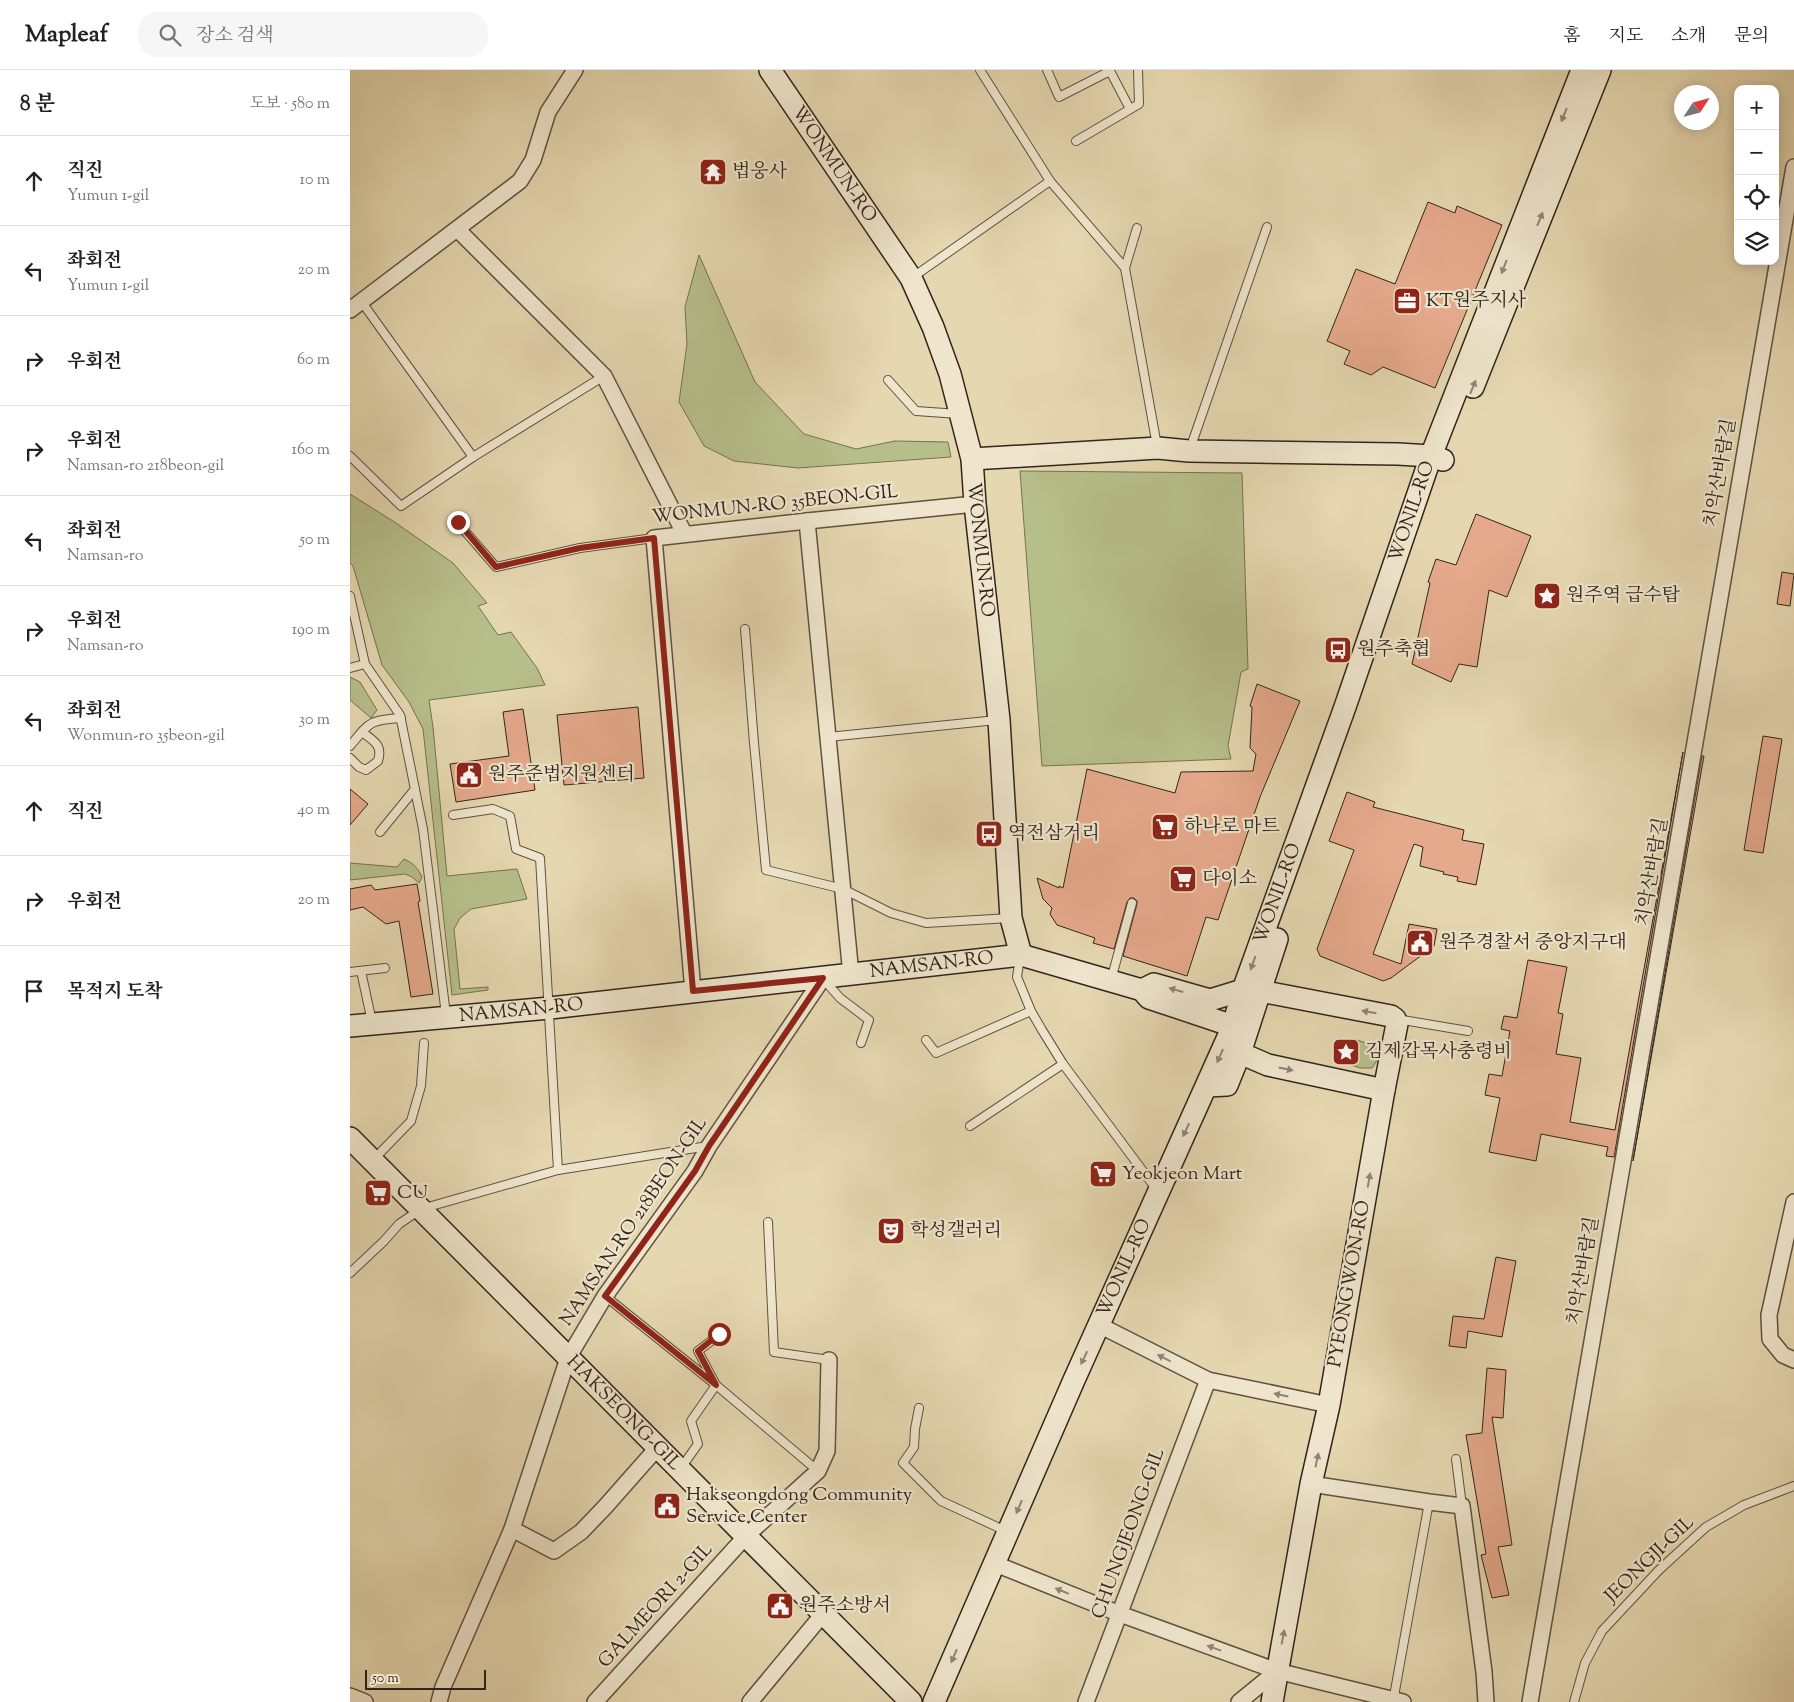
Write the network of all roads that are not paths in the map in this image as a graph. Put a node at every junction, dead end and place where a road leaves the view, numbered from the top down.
1 (575, 70) edge
2 (770, 70) edge
3 (980, 70) edge
4 (1047, 70) edge
5 (1138, 70) edge
6 (1582, 70) edge
7 (1600, 70) edge
8 (1130, 109) junction
9 (1076, 141) dead end
10 (1794, 167) edge
11 (1050, 181) junction
12 (1267, 227) dead end
13 (1137, 228) dead end
14 (457, 229) junction
15 (1125, 268) junction
16 (911, 278) junction
17 (356, 306) edge
18 (604, 376) junction
19 (888, 380) dead end
20 (960, 414) junction
21 (1158, 448) junction
22 (1189, 450) junction
23 (350, 456) edge
24 (473, 457) junction
25 (1437, 458) junction
26 (972, 459) junction
27 (975, 504) junction
28 (807, 521) junction
29 (458, 522) dead end
30 (684, 534) junction
31 (654, 538) junction
32 (350, 596) edge
33 (745, 629) dead end
34 (365, 664) junction
35 (350, 668) edge
36 (401, 718) junction
37 (999, 720) junction
38 (362, 732) junction
39 (828, 738) junction
40 (350, 746) edge
41 (350, 758) edge
42 (415, 790) junction
43 (453, 815) dead end
44 (380, 832) dead end
45 (843, 889) junction
46 (1132, 903) dead end
47 (1011, 918) junction
48 (1021, 955) junction
49 (385, 968) dead end
50 (361, 971) junction
51 (350, 972) edge
52 (851, 975) junction
53 (823, 978) junction
54 (1111, 980) junction
55 (1142, 990) junction
56 (693, 991) junction
57 (1252, 991) junction
58 (550, 1008) junction
59 (1031, 1011) junction
60 (447, 1018) junction
61 (1395, 1018) junction
62 (372, 1024) junction
63 (350, 1026) edge
64 (1233, 1026) junction
65 (1468, 1030) dead end
66 (926, 1040) dead end
67 (861, 1043) dead end
68 (424, 1044) dead end
69 (1240, 1053) junction
70 (1063, 1064) junction
71 (1207, 1086) junction
72 (1384, 1090) junction
73 (970, 1126) dead end
74 (350, 1138) edge
75 (709, 1146) junction
76 (373, 1160) junction
77 (558, 1170) junction
78 (1158, 1191) junction
79 (1794, 1202) edge
80 (421, 1209) junction
81 (768, 1222) dead end
82 (350, 1273) edge
83 (605, 1296) junction
84 (1099, 1325) junction
85 (719, 1334) dead end
86 (568, 1358) junction
87 (829, 1360) joint
88 (1794, 1360) edge
89 (1208, 1380) junction
90 (716, 1385) junction
91 (1329, 1405) junction
92 (919, 1408) dead end
93 (658, 1447) junction
94 (1456, 1459) dead end
95 (680, 1470) junction
96 (818, 1471) junction
97 (1312, 1484) junction
98 (1794, 1486) edge
99 (1429, 1502) junction
100 (1462, 1506) junction
101 (512, 1529) junction
102 (1008, 1532) junction
103 (746, 1536) junction
104 (993, 1563) junction
105 (823, 1614) junction
106 (1120, 1614) junction
107 (1277, 1671) junction
108 (350, 1696) edge
109 (1396, 1701) edge
110 (365, 1702) edge
111 (439, 1702) edge
112 (595, 1702) edge
113 (750, 1702) edge
114 (911, 1702) edge
115 (934, 1702) edge
116 (1086, 1702) edge
117 (1239, 1702) edge
118 (1272, 1702) edge
119 (1486, 1702) edge
120 (1530, 1702) edge
121 (1574, 1702) edge

1 - 14 street
2 - 16 street, WONMUN-RO
3 - 11 lane
4 - 8 lane
5 - 8 lane
6 -> 25 street, WONIL-RO
25 -> 7 street, WONIL-RO
8 - 9 lane
10 - 120 street, 치악산바람길
11 - 15 lane
11 - 16 lane
12 - 22 lane
13 - 15 lane
14 - 17 street
14 - 18 street
15 - 21 lane
16 - 20 street, WONMUN-RO
17 - 24 lane
18 - 24 lane
18 - 30 street
19 - 20 lane
20 - 26 street, WONMUN-RO
21 - 22 street
21 - 26 street
22 - 25 street
23 - 24 lane
25 -> 57 street, WONIL-RO
25 - 57 street, WONIL-RO
26 - 27 street, WONMUN-RO
27 - 28 street, WONMUN-RO 35BEON-GIL
27 - 37 street, WONMUN-RO
28 - 30 street, WONMUN-RO 35BEON-GIL
28 - 39 street
29 - 31 lane, WONMUN-RO 35BEON-GIL
30 - 31 street, WONMUN-RO 35BEON-GIL
31 - 56 street
32 - 34 lane
33 - 45 lane
34 - 35 lane
34 - 36 lane
36 - 38 lane
36 - 42 lane
37 - 39 lane
37 - 47 street, WONMUN-RO
38 - 40 lane
38 - 41 lane
39 - 45 street
42 - 44 lane
42 - 60 lane
43 - 58 lane
45 - 47 lane
45 - 52 street
46 - 54 lane
47 - 48 street, WONMUN-RO
48 - 52 street, NAMSAN-RO
48 - 54 street
48 - 59 lane
49 - 50 lane
50 - 51 lane
50 - 62 lane
52 - 53 street, NAMSAN-RO
53 - 56 street, NAMSAN-RO
53 - 67 lane
53 - 75 street, NAMSAN-RO 218BEON-GIL
54 - 55 street
57 -> 55 street
55 - 64 street
56 - 58 street, NAMSAN-RO
61 -> 57 street
57 - 64 street, WONIL-RO
57 - 69 street
58 - 60 street, NAMSAN-RO
58 - 77 lane
59 - 66 lane
59 - 70 lane
60 - 62 street, NAMSAN-RO
61 - 65 lane
61 - 72 street, PYEONGWON-RO
62 - 63 street, NAMSAN-RO
64 - 69 street
64 -> 71 street, WONIL-RO
68 - 76 lane
69 - 71 street
69 -> 72 street
70 - 73 lane
70 - 78 lane
71 -> 78 street, WONIL-RO
91 -> 72 street, PYEONGWON-RO
74 - 76 street, HAKSEONG-GIL
75 - 77 lane
75 - 83 street, NAMSAN-RO 218BEON-GIL
76 - 80 street, HAKSEONG-GIL
77 - 80 lane
78 - 84 street, WONIL-RO
79 - 88 street
80 - 82 lane
80 - 86 street, HAKSEONG-GIL
81 - 87 lane
83 - 86 street, NAMSAN-RO 218BEON-GIL
83 - 90 lane
89 -> 84 street
84 -> 102 street, WONIL-RO
85 - 90 lane
86 - 93 street, HAKSEONG-GIL
86 - 101 street, NAMSAN-RO 218BEON-GIL
87 - 96 street
91 -> 89 street
89 - 106 street, CHUNGJEONG-GIL
90 - 95 lane
90 - 96 lane
97 -> 91 street, PYEONGWON-RO
92 - 102 lane
93 - 95 street, HAKSEONG-GIL
93 - 101 street
94 - 100 lane
95 - 103 street, HAKSEONG-GIL
96 - 103 street, GALMEORI 2-GIL
97 - 99 street
107 -> 97 street, PYEONGWON-RO
98 - 121 lane, JEONGJI-GIL
99 - 100 street
99 - 109 lane
100 - 119 street
101 - 111 street, NAMSAN-RO 218BEON-GIL
102 - 104 street, WONIL-RO
103 - 105 street, HAKSEONG-GIL
103 - 112 street, GALMEORI 2-GIL
106 -> 104 street
104 -> 115 street, WONIL-RO
105 - 113 street
105 - 114 street, HAKSEONG-GIL
107 -> 106 street
106 - 116 street, CHUNGJEONG-GIL
107 - 109 street
107 - 117 street
107 - 118 street, PYEONGWON-RO
108 - 110 street

